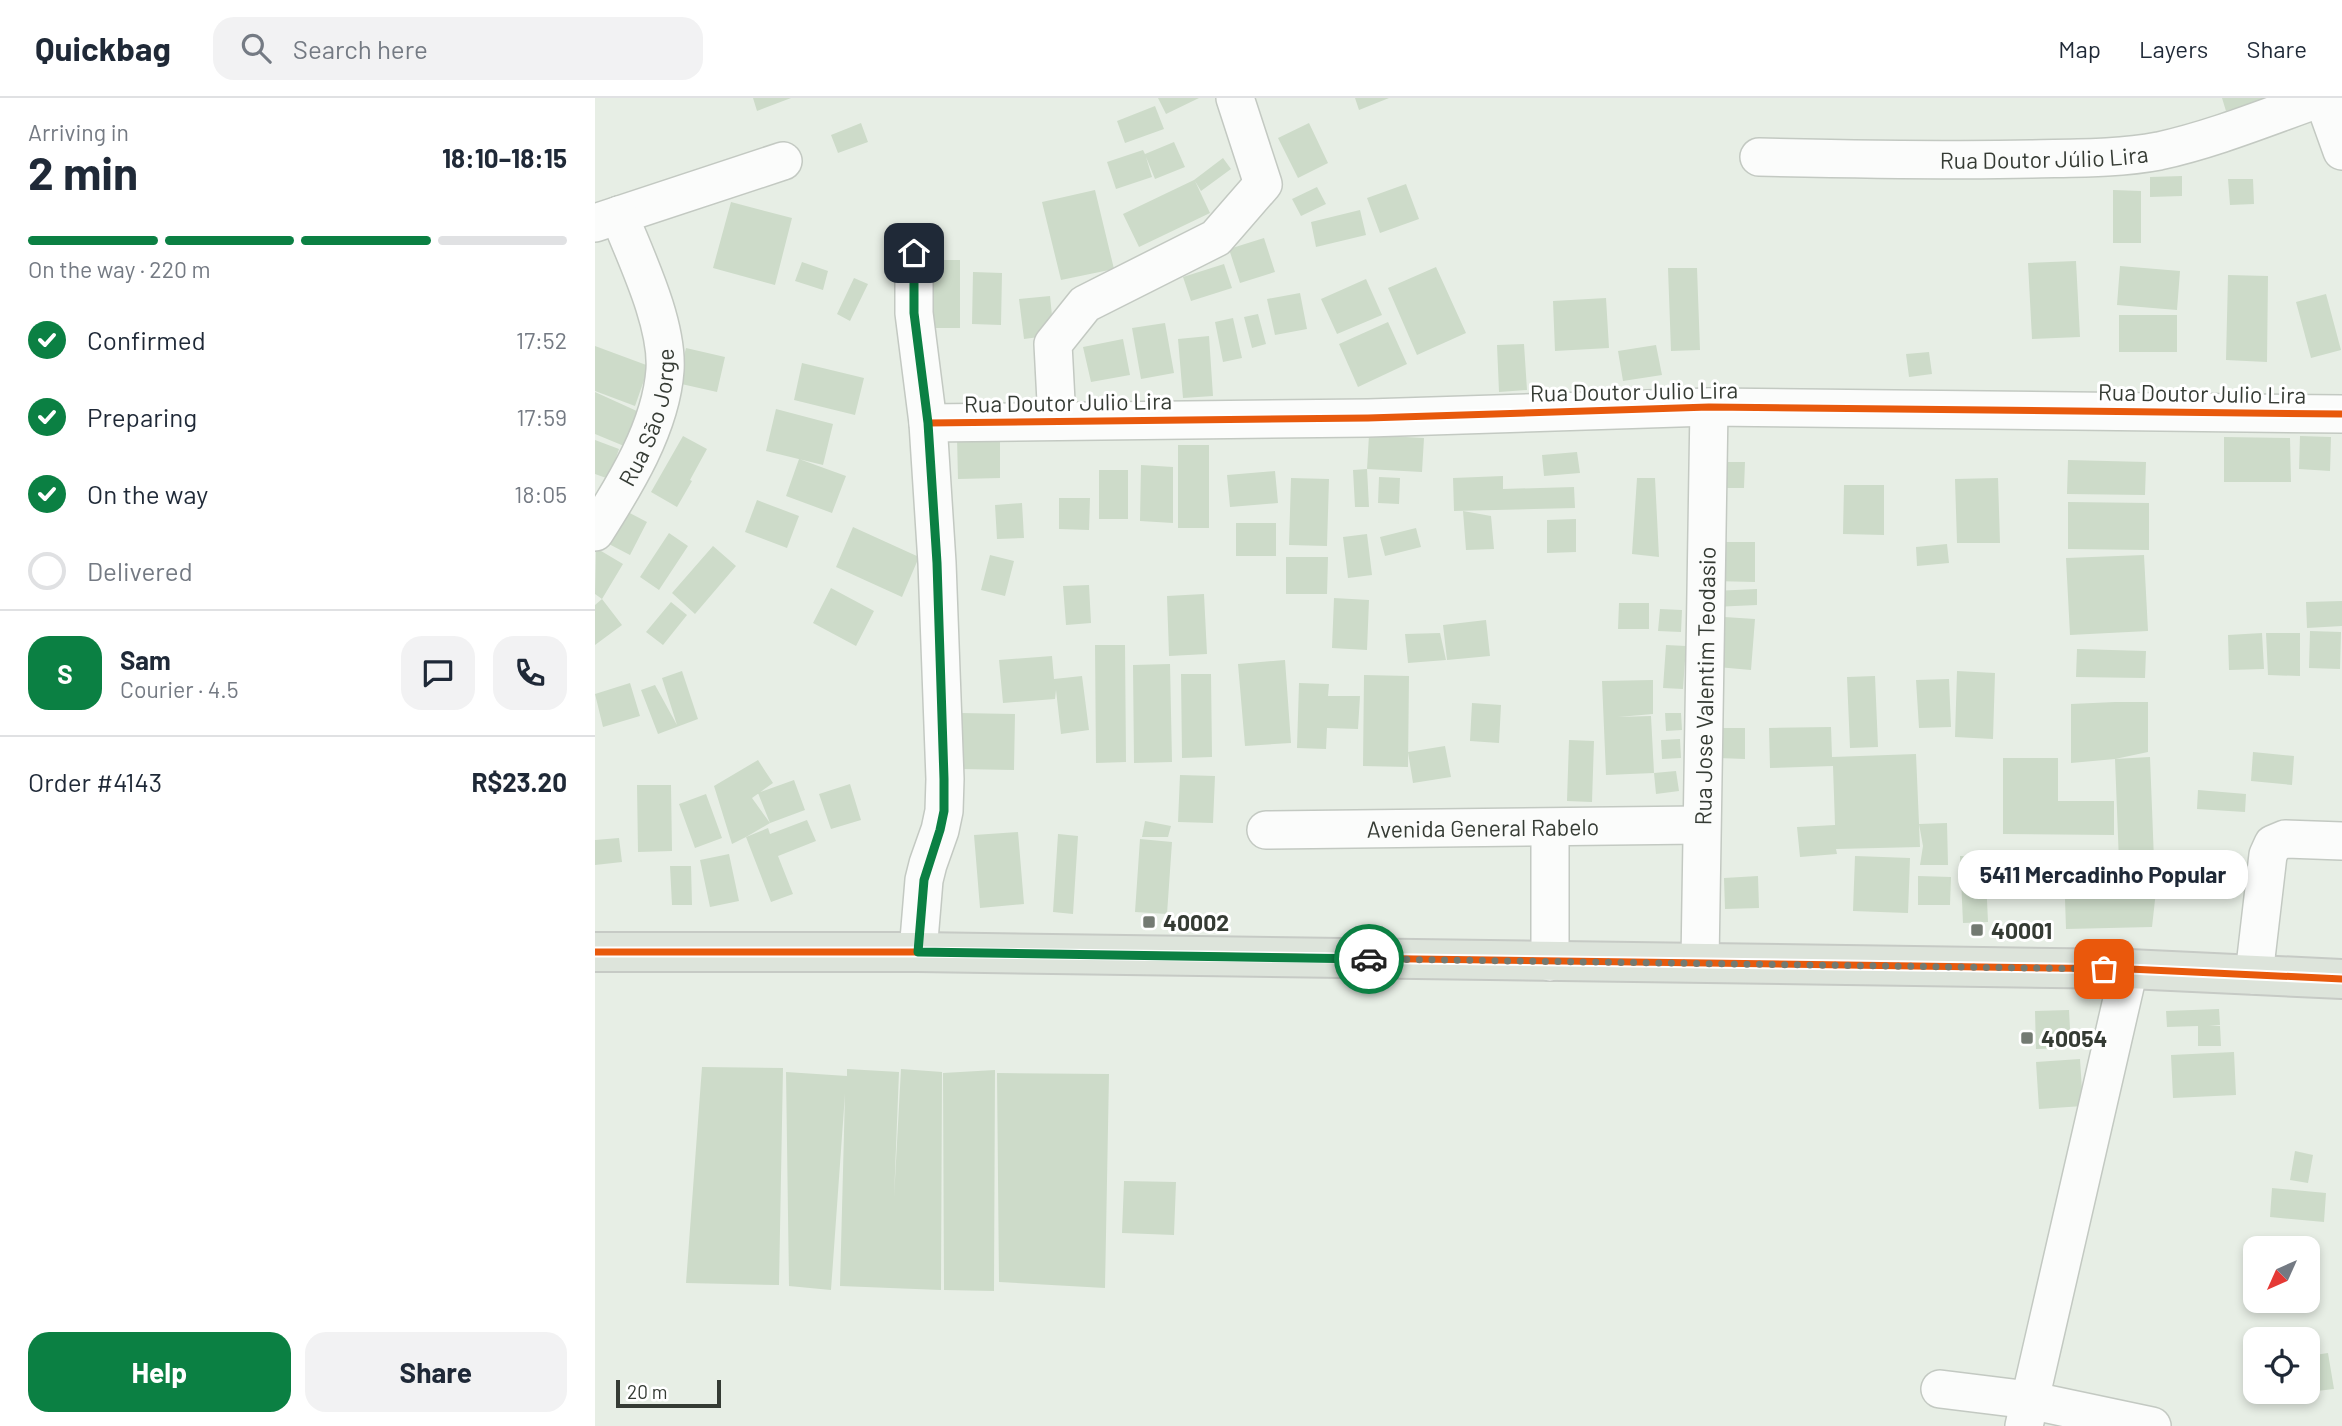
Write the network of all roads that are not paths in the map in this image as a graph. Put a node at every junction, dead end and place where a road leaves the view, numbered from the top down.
1 (1235, 98) edge
2 (2322, 98) edge
3 (2342, 151) edge
4 (1759, 157) dead end
5 (783, 161) dead end
6 (607, 219) edge
7 (914, 253) dead end
8 (1709, 407) junction
9 (2342, 414) edge
10 (1057, 422) junction
11 (928, 423) junction
12 (595, 532) edge
13 (1700, 825) junction
14 (1550, 828) junction
15 (1266, 830) dead end
16 (2342, 841) edge
17 (595, 952) edge
18 (918, 952) junction
19 (1550, 962) junction
20 (1700, 962) junction
21 (2129, 969) junction
22 (2254, 975) junction
23 (2342, 979) edge
24 (1940, 1389) dead end
25 (2027, 1413) edge
26 (2152, 1426) edge

1 - 10 street
2 - 3 street
2 - 4 street, Rua Doutor Júlio Lira
5 - 6 street
6 - 12 street, Rua São Jorge
7 - 11 street
8 - 9 street, Rua Doutor Julio Lira
8 - 10 street, Rua Doutor Julio Lira
8 - 13 street, Rua Jose Valentim Teodasio
10 - 11 street, Rua Doutor Julio Lira
11 - 18 street
13 - 14 street, Avenida General Rabelo
13 - 20 street, Rua Jose Valentim Teodasio
14 - 15 street, Avenida General Rabelo
14 - 19 street
16 - 22 street
17 - 18 main road
18 - 19 main road
19 - 20 main road
20 - 21 main road
21 - 22 main road
21 - 25 street
22 - 23 main road
24 - 25 street
25 - 26 street

